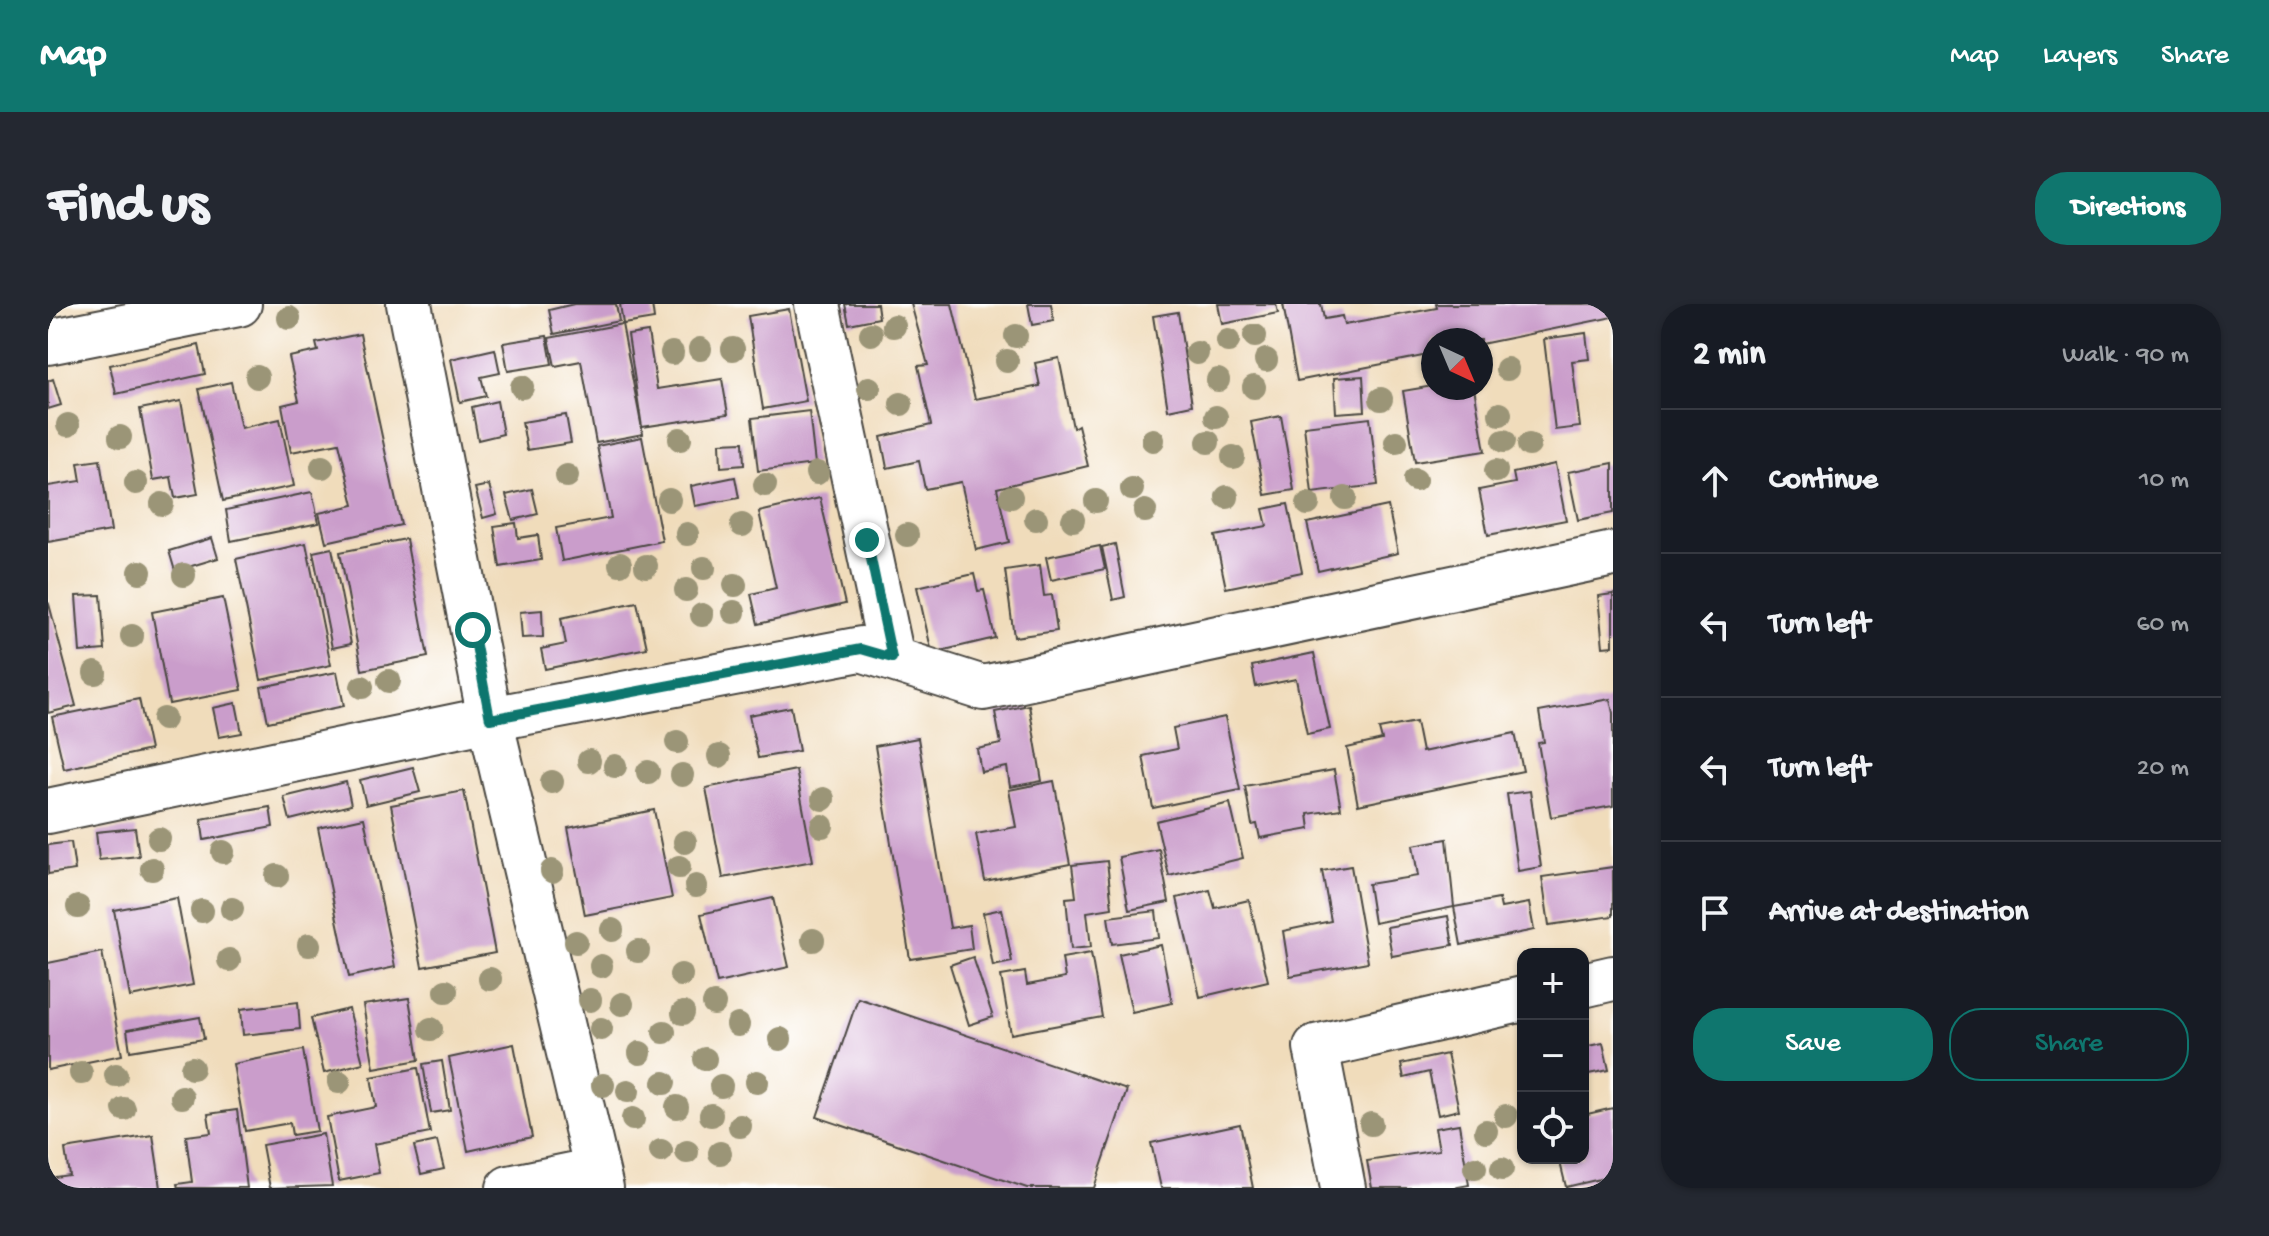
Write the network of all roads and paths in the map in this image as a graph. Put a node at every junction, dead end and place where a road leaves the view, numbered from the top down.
1 (239, 304) edge
2 (409, 304) edge
3 (817, 304) edge
4 (48, 342) edge
5 (1613, 554) edge
6 (892, 658) junction
7 (490, 719) junction
8 (48, 811) edge
9 (1613, 978) edge
10 (1589, 984) edge
11 (1517, 1000) edge
12 (598, 1179) edge
13 (509, 1188) edge
14 (1343, 1188) edge

1 - 4 street
2 - 7 street
3 - 6 street
5 - 6 street
6 - 7 street
7 - 8 street
7 - 12 street
9 - 10 street
11 - 14 street
12 - 13 street

